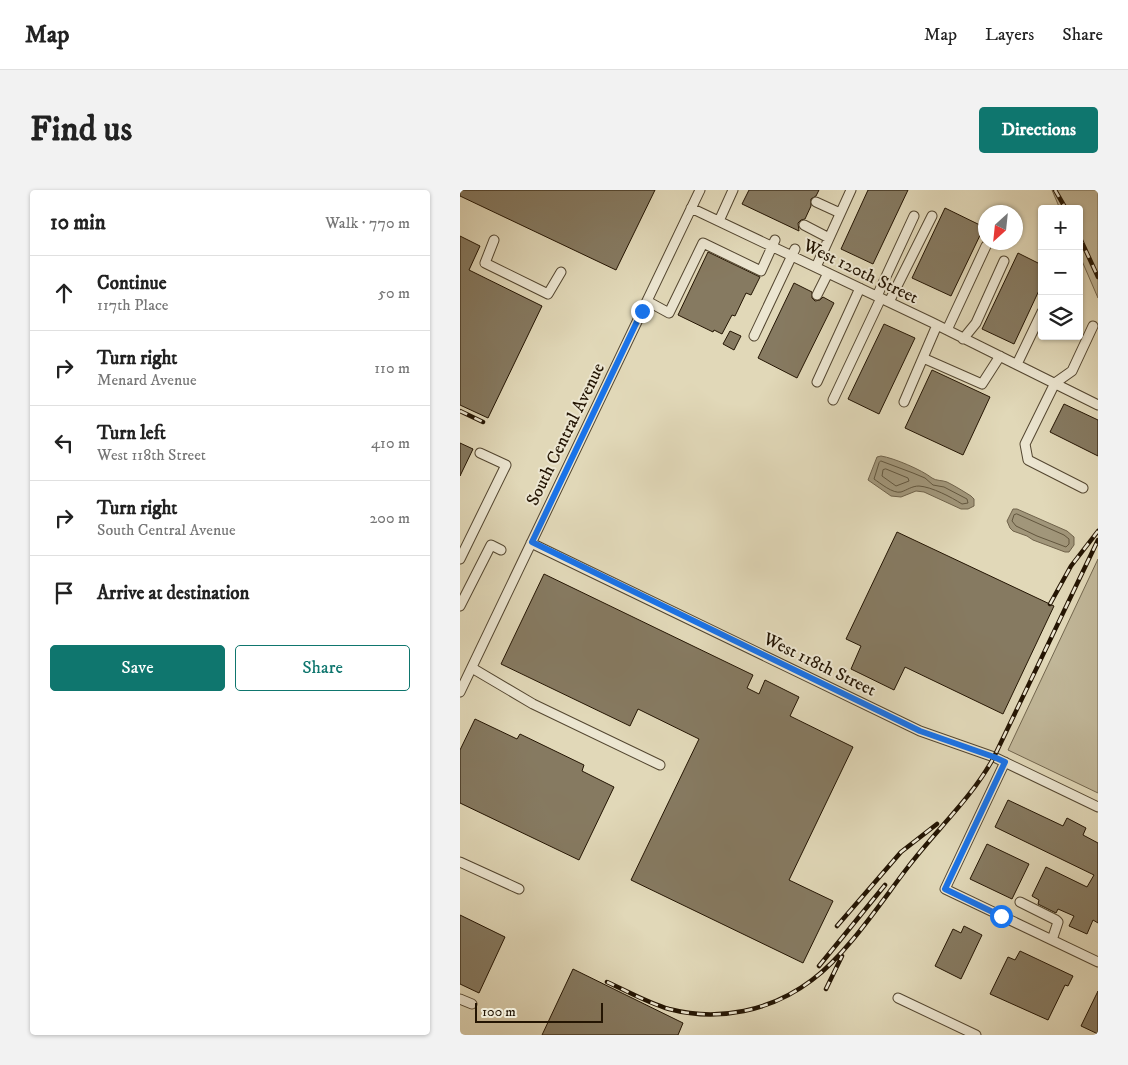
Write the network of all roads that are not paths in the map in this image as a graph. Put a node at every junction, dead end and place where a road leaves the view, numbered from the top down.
1 (700, 190) edge
2 (733, 190) edge
3 (851, 190) edge
4 (816, 202) dead end
5 (691, 208) junction
6 (840, 213) junction
7 (914, 216) dead end
8 (932, 216) dead end
9 (718, 221) junction
10 (804, 225) dead end
11 (829, 238) junction
12 (494, 240) dead end
13 (773, 243) junction
14 (984, 250) edge
15 (793, 252) junction
16 (1004, 261) dead end
17 (816, 267) junction
18 (560, 272) dead end
19 (828, 273) junction
20 (860, 288) junction
21 (818, 295) dead end
22 (882, 299) junction
23 (647, 302) junction
24 (1038, 320) edge
25 (937, 325) junction
26 (1093, 326) dead end
27 (947, 330) junction
28 (754, 336) dead end
29 (963, 338) junction
30 (923, 358) junction
31 (999, 359) junction
32 (1017, 364) junction
33 (816, 382) dead end
34 (1055, 383) junction
35 (832, 400) dead end
36 (904, 402) dead end
37 (1098, 405) edge
38 (480, 453) dead end
39 (1083, 488) dead end
40 (532, 542) junction
41 (501, 550) dead end
42 (460, 559) edge
43 (460, 606) edge
44 (472, 668) junction
45 (460, 692) edge
46 (1005, 762) junction
47 (660, 765) dead end
48 (1098, 807) edge
49 (460, 862) edge
50 (519, 889) dead end
51 (1020, 902) dead end
52 (1052, 940) junction
53 (1098, 962) edge
54 (898, 998) dead end
55 (460, 999) edge
56 (472, 1004) dead end
57 (976, 1035) edge

1 - 5 street, South Central Avenue
2 - 9 street
3 - 6 street
4 - 6 street
5 - 9 street, West 120th Street
5 - 23 street, South Central Avenue
6 - 11 street
7 - 22 street
8 - 22 street
9 - 13 street, West 120th Street
10 - 11 street
11 - 17 street
12 - 18 street
13 - 15 street, West 120th Street
13 - 23 street
14 - 27 street
15 - 17 street, West 120th Street
15 - 28 street
16 - 29 street
17 - 19 street, West 120th Street
19 - 20 street, West 120th Street
19 - 21 street
20 - 22 street, West 120th Street
20 - 33 street
22 - 25 street, West 120th Street
22 - 35 street
23 - 40 street, South Central Avenue
24 - 32 street
25 - 27 street, West 120th Street
25 - 30 street
26 - 34 street
27 - 29 street, West 120th Street
29 - 31 street, West 120th Street
30 - 31 street
30 - 36 street
31 - 32 street, West 120th Street
32 - 34 street, West 120th Street
34 - 37 street, West 120th Street
34 - 39 street
38 - 42 street
40 - 44 street, South Central Avenue
40 - 46 street, West 118th Street
41 - 43 street
44 - 45 street, South Central Avenue
44 - 47 street
46 - 48 street, West 118th Street
46 - 52 street
49 - 50 street
51 - 52 street
52 - 53 street
54 - 57 street
55 - 56 street

